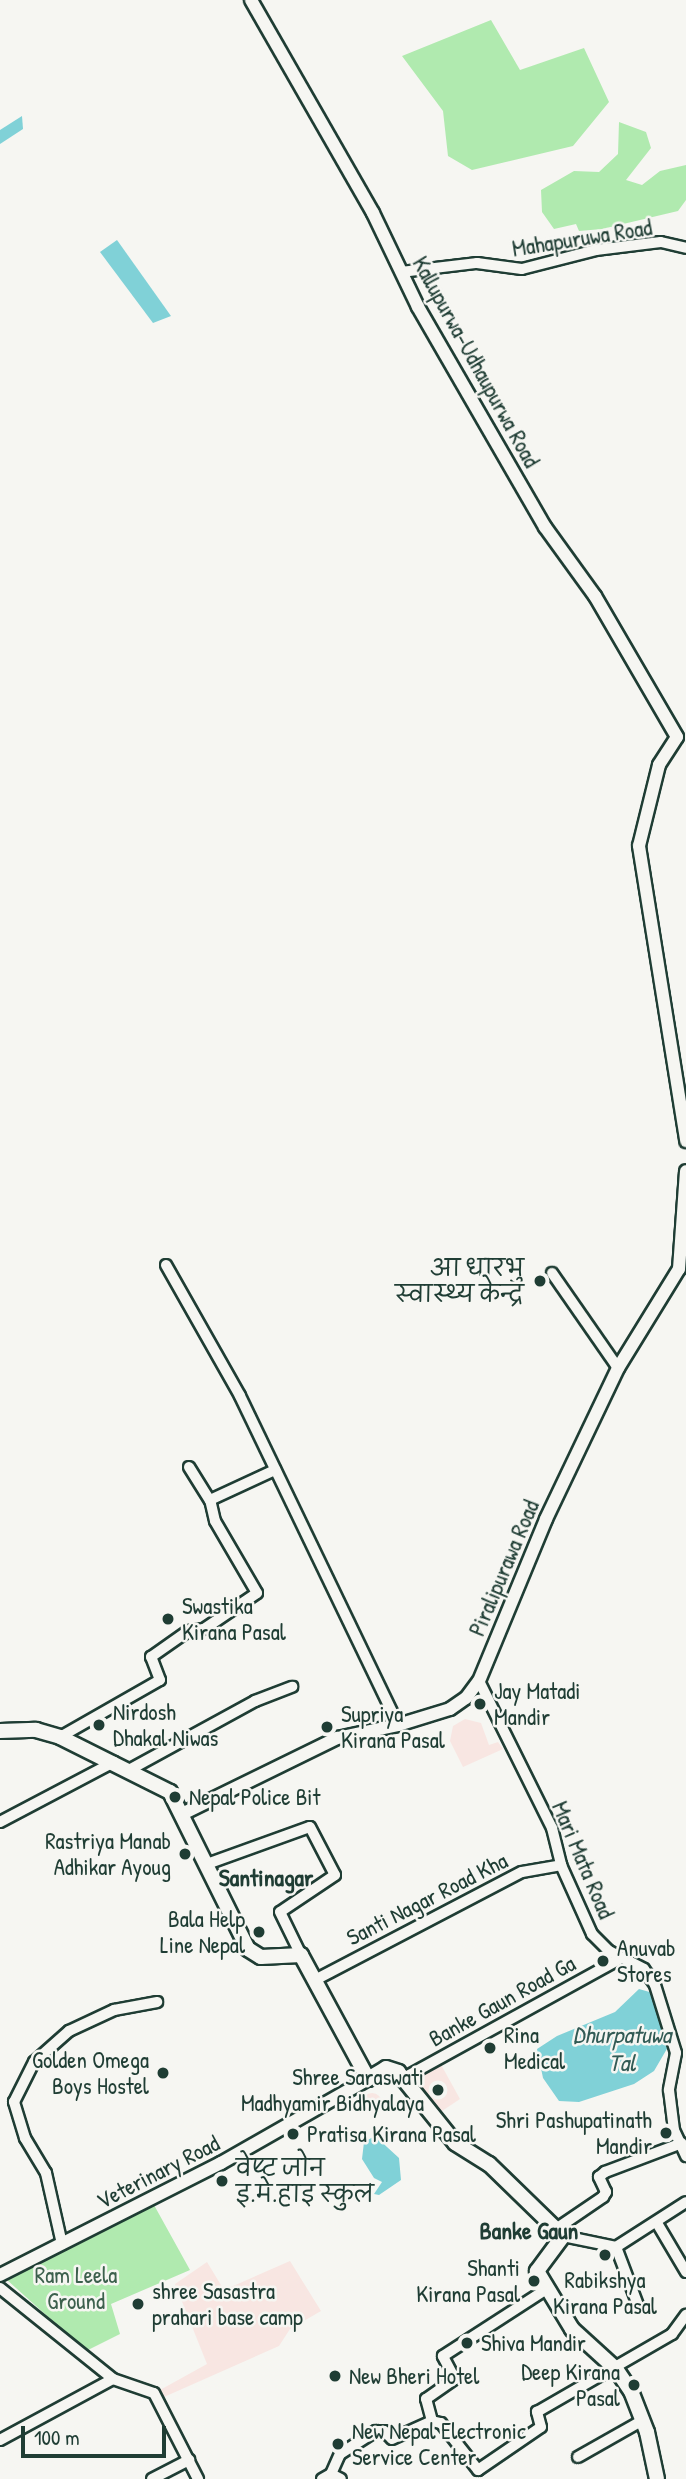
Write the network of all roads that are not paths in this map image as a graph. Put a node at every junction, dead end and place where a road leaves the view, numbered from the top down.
1 (251, 0) edge
2 (686, 248) edge
3 (401, 272) junction
4 (682, 736) edge
5 (686, 1141) edge
6 (686, 1171) edge
7 (685, 1198) edge
8 (166, 1265) dead end
9 (552, 1273) dead end
10 (618, 1368) junction
11 (189, 1467) dead end
12 (275, 1470) junction
13 (210, 1500) junction
14 (479, 1681) junction
15 (292, 1687) dead end
16 (398, 1725) junction
17 (0, 1731) edge
18 (60, 1737) junction
19 (114, 1762) junction
20 (129, 1770) junction
21 (182, 1814) junction
22 (0, 1822) edge
23 (208, 1864) junction
24 (561, 1865) junction
25 (300, 1955) junction
26 (621, 1958) junction
27 (315, 1980) junction
28 (157, 2002) dead end
29 (402, 2078) junction
30 (368, 2079) junction
31 (682, 2143) junction
32 (686, 2156) edge
33 (686, 2202) edge
34 (657, 2223) junction
35 (559, 2232) junction
36 (62, 2244) junction
37 (616, 2247) junction
38 (686, 2272) edge
39 (0, 2275) edge
40 (0, 2288) edge
41 (548, 2288) junction
42 (639, 2308) dead end
43 (686, 2315) edge
44 (616, 2369) junction
45 (113, 2379) junction
46 (643, 2420) junction
47 (432, 2421) junction
48 (0, 2440) edge
49 (578, 2458) dead end
50 (189, 2460) junction
51 (331, 2478) edge
52 (152, 2479) edge
53 (198, 2479) edge
54 (657, 2479) edge

1 - 3 street, Kallupurwa-Udhaupurwa Road
2 - 3 street, Mahapuruwa Road
3 - 4 street, Kallupurwa-Udhaupurwa Road
4 - 5 street
6 - 7 street, Piralipurawa Road
7 - 10 street, Piralipurawa Road
8 - 12 street
9 - 10 street
10 - 14 street, Piralipurawa Road
11 - 13 street
12 - 13 street
12 - 16 street
13 - 18 street
14 - 16 street, Piralipurawa Road
14 - 24 street, Mari Mata Road
15 - 20 street
16 - 21 street, Piralipurawa Road
17 - 18 main road
18 - 19 main road
19 - 20 main road
19 - 22 street
20 - 21 main road
21 - 23 main road
23 - 25 main road
23 - 25 street
24 - 26 street, Mari Mata Road
24 - 27 street, Santi Nagar Road Kha
25 - 27 main road
26 - 29 street, Banke Gaun Road Ga
26 - 31 street, Mari Mata Road
27 - 30 main road
28 - 36 street
29 - 30 main road
29 - 35 main road
30 - 36 street, Veterinary Road
31 - 32 street, Mari Mata Road
31 - 35 street
33 - 34 street
34 - 37 street
34 - 38 street
35 - 37 street
35 - 41 main road
36 - 39 street, Veterinary Road
37 - 42 street
40 - 45 street
41 - 44 main road
41 - 47 street
43 - 44 street
44 - 46 main road
44 - 47 street
45 - 48 street
45 - 50 street
46 - 49 street
46 - 54 main road
47 - 51 street
50 - 52 street
50 - 53 street

